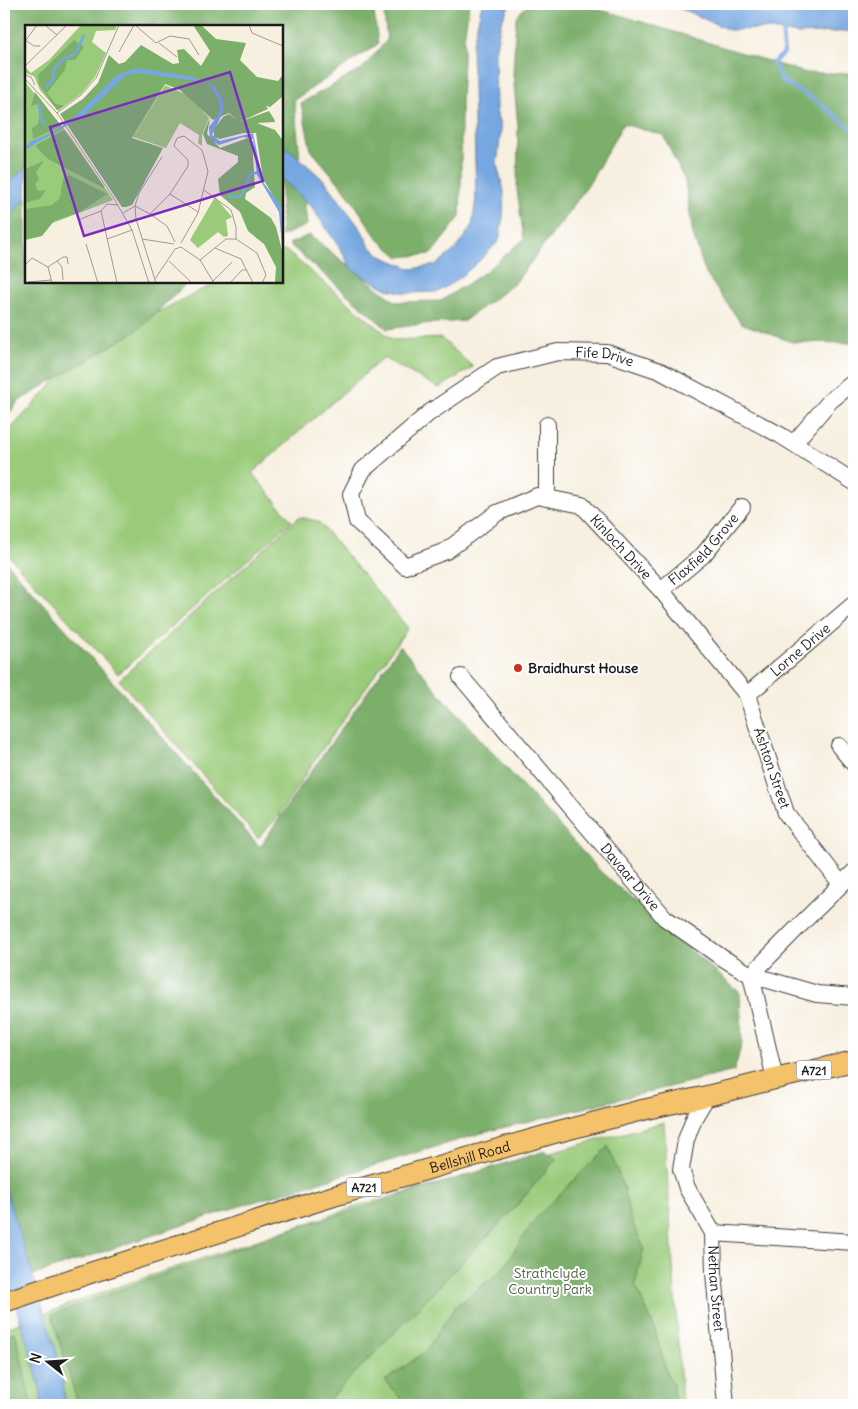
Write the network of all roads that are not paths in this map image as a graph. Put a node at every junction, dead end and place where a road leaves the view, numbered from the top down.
1 (854, 382) edge
2 (547, 425) dead end
3 (794, 443) junction
4 (363, 470) joint
5 (854, 482) edge
6 (547, 498) junction
7 (742, 507) dead end
8 (661, 590) junction
9 (854, 604) edge
10 (461, 677) dead end
11 (747, 695) junction
12 (839, 746) dead end
13 (854, 764) edge
14 (854, 872) edge
15 (841, 884) junction
16 (751, 975) junction
17 (854, 998) edge
18 (854, 1062) edge
19 (775, 1079) junction
20 (706, 1096) junction
21 (713, 1233) junction
22 (854, 1242) edge
23 (4, 1302) edge
24 (726, 1405) edge

1 - 3 street
2 - 6 street
3 - 4 street, Fife Drive
3 - 5 street, Fife Drive
4 - 6 street, Kinloch Drive
6 - 8 street, Kinloch Drive
7 - 8 street, Flaxfield Grove
8 - 11 street, Kinloch Drive
9 - 11 street, Lorne Drive
10 - 16 street, Davaar Drive
11 - 15 street, Ashton Street
12 - 13 street
14 - 15 street
15 - 16 street
16 - 17 street, Davaar Drive
16 - 19 street
18 - 19 main road, Bellshill Road / A721
19 - 20 main road, Bellshill Road / A721
20 - 21 street, Nethan Street
20 - 23 main road, Bellshill Road / A721
21 - 22 street
21 - 24 street, Nethan Street

